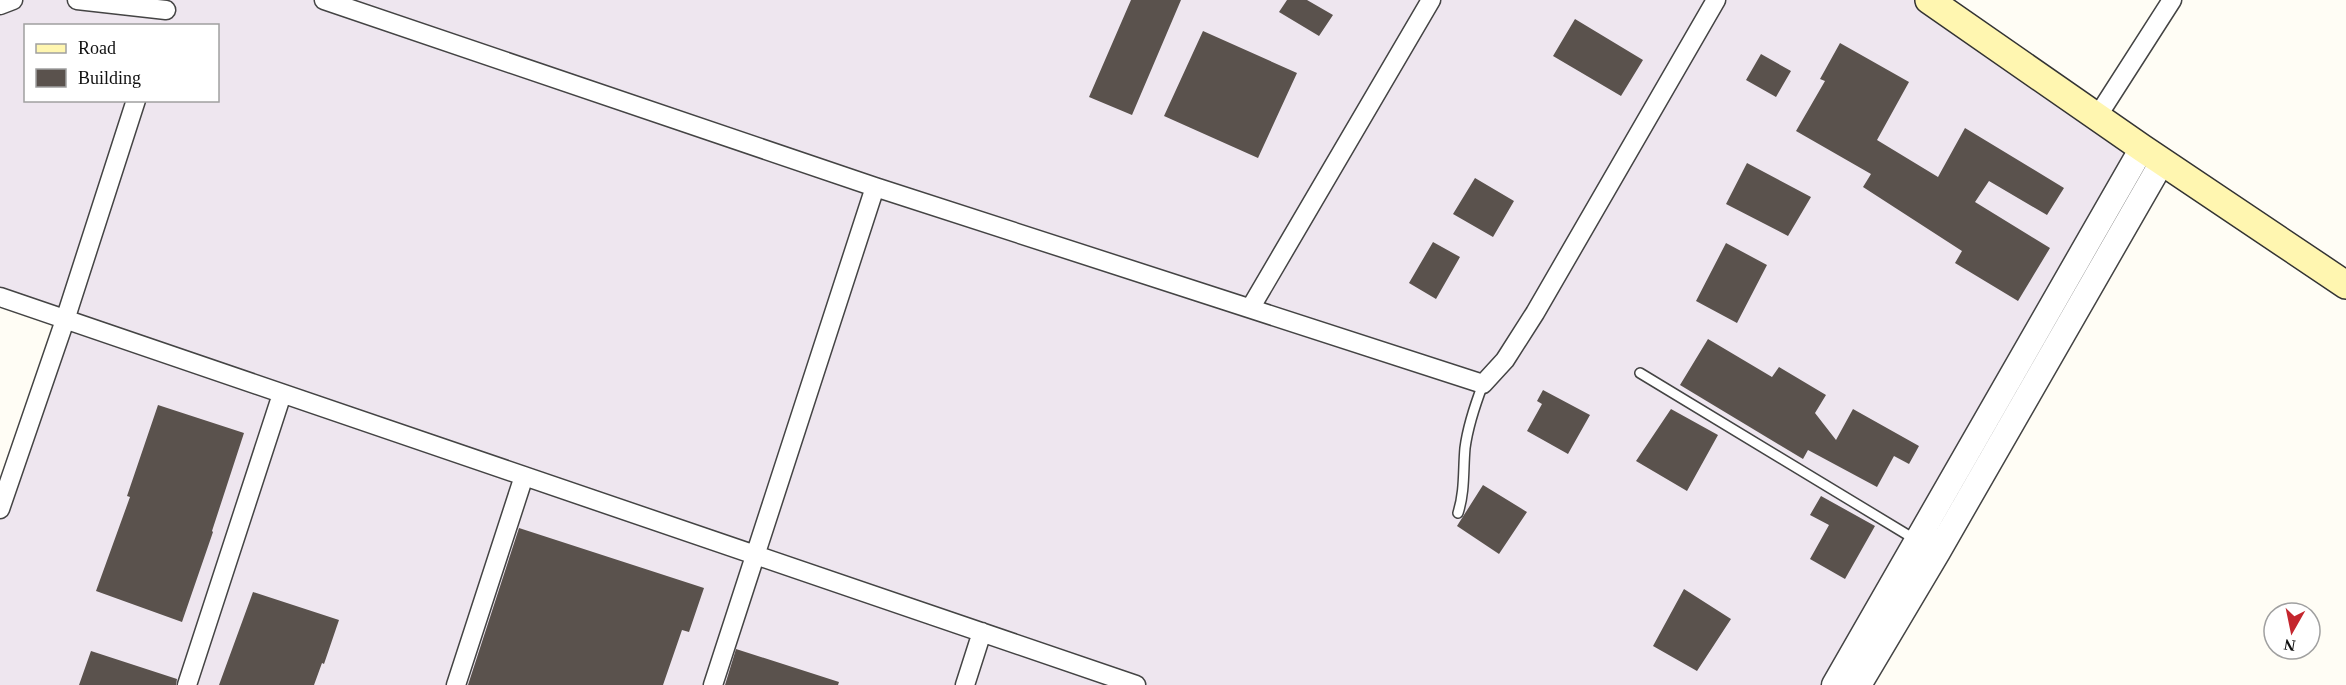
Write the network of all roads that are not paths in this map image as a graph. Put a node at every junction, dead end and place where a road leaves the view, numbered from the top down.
1 (13, 0) edge
2 (77, 0) edge
3 (324, 0) edge
4 (1431, 0) edge
5 (1716, 0) edge
6 (1929, 0) edge
7 (2172, 0) edge
8 (0, 5) edge
9 (165, 12) edge
10 (135, 102) edge
11 (2098, 117) junction
12 (2152, 155) junction
13 (875, 187) junction
14 (2346, 285) edge
15 (0, 297) edge
16 (1251, 307) junction
17 (65, 320) junction
18 (1640, 372) dead end
19 (1483, 384) junction
20 (282, 394) junction
21 (524, 476) junction
22 (0, 509) edge
23 (1458, 513) dead end
24 (1916, 540) junction
25 (757, 555) junction
26 (982, 633) junction
27 (187, 685) edge
28 (456, 685) edge
29 (713, 685) edge
30 (965, 685) edge
31 (1136, 685) edge
32 (1834, 685) edge
33 (1858, 685) edge

1 - 8 street
2 - 9 street
3 - 13 street
4 - 16 street
5 - 19 street
6 - 11 main road
7 - 11 street
10 - 17 street
11 - 12 main road
12 - 14 main road
12 - 24 street
12 - 33 street
13 - 16 street
13 - 25 street
15 - 17 street
16 - 19 street
17 - 20 street
17 - 22 street
18 - 24 lane
19 - 23 lane
20 - 21 street
20 - 27 street
21 - 25 street
21 - 28 street
24 - 32 street
25 - 26 street
25 - 29 street
26 - 30 street
26 - 31 street

